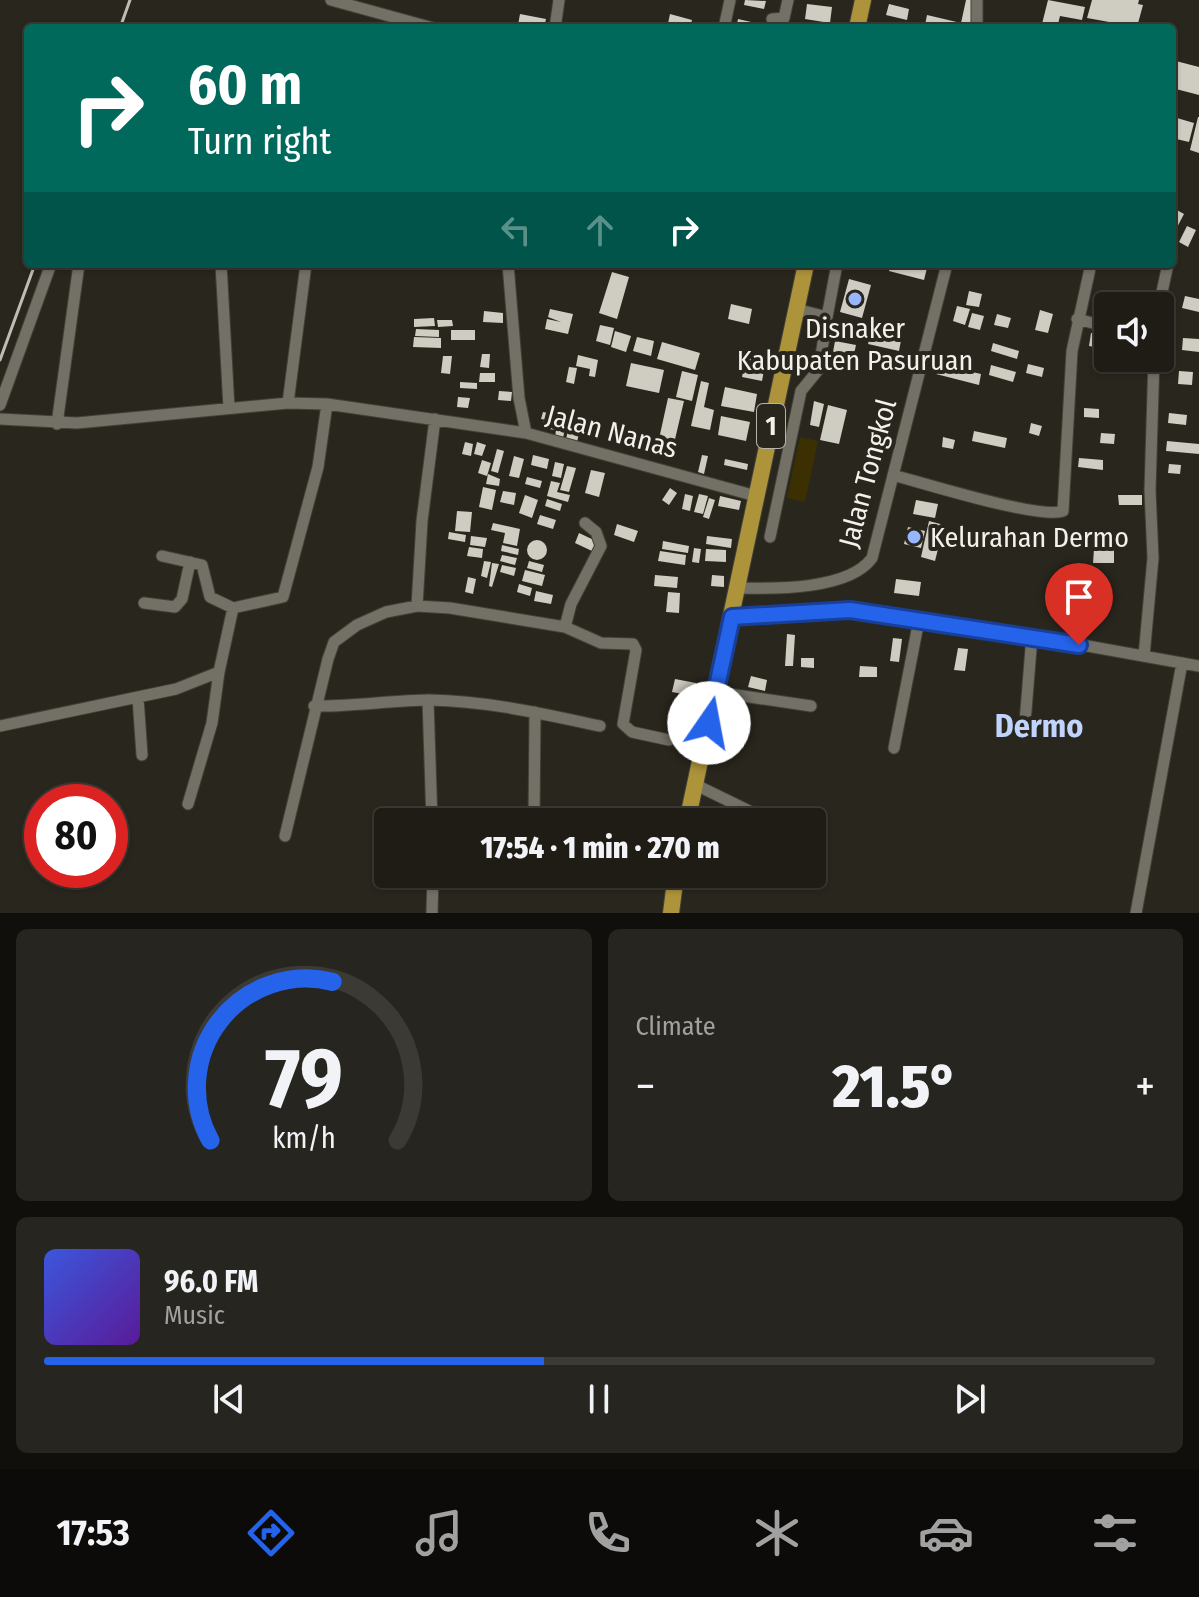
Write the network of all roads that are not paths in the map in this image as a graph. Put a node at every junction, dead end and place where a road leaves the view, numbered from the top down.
1 (331, 0) edge
2 (559, 0) edge
3 (730, 0) edge
4 (788, 0) edge
5 (863, 0) edge
6 (977, 0) edge
7 (772, 19) dead end
8 (418, 24) edge
9 (556, 24) edge
10 (725, 24) edge
11 (858, 24) edge
12 (977, 24) edge
13 (50, 268) edge
14 (78, 268) edge
15 (221, 268) edge
16 (305, 268) edge
17 (508, 268) edge
18 (802, 268) edge
19 (836, 268) edge
20 (946, 268) edge
21 (1090, 268) edge
22 (1167, 268) edge
23 (1162, 292) edge
24 (796, 309) junction
25 (827, 317) junction
26 (1077, 319) junction
27 (1094, 323) edge
28 (1154, 372) edge
29 (288, 403) junction
30 (327, 404) junction
31 (0, 405) edge
32 (229, 408) junction
33 (0, 419) edge
34 (435, 419) junction
35 (57, 424) junction
36 (526, 433) junction
37 (893, 475) junction
38 (756, 496) junction
39 (585, 523) dead end
40 (770, 537) dead end
41 (162, 556) dead end
42 (190, 562) junction
43 (417, 598) junction
44 (144, 603) dead end
45 (735, 604) junction
46 (233, 608) junction
47 (919, 620) junction
48 (566, 622) junction
49 (1032, 636) junction
50 (1144, 652) junction
51 (1182, 663) junction
52 (1199, 666) edge
53 (219, 677) junction
54 (716, 692) junction
55 (428, 700) junction
56 (138, 704) junction
57 (314, 706) junction
58 (811, 706) dead end
59 (535, 712) junction
60 (0, 726) edge
61 (600, 726) dead end
62 (1024, 735) dead end
63 (669, 740) dead end
64 (894, 748) dead end
65 (142, 755) dead end
66 (696, 785) junction
67 (188, 804) dead end
68 (432, 808) edge
69 (534, 808) edge
70 (690, 808) edge
71 (743, 808) edge
72 (285, 836) dead end
73 (433, 888) edge
74 (674, 888) edge
75 (432, 913) edge
76 (671, 913) edge
77 (1136, 913) edge

1 - 8 street
2 - 9 street
3 - 10 street
4 - 7 street
5 - 11 highway
6 - 12 street
13 - 31 street
14 - 35 street
15 - 32 street
16 - 29 street
17 - 36 street, Jalan Nanas
18 - 24 highway, 1
19 - 25 street
20 - 37 street, Jalan Tongkol
21 - 26 street
22 - 23 street
24 - 25 street
24 - 38 highway, 1
25 - 40 street
26 - 27 street
26 - 37 street
28 - 50 street
29 - 30 street
29 - 32 street
30 - 34 street
30 - 46 street
32 - 35 street
33 - 35 street
34 - 36 street
34 - 43 street
36 - 38 street, Jalan Nanas
37 - 45 street, Jalan Tongkol
38 - 45 highway, 1
39 - 48 street
41 - 42 street
42 - 44 street
42 - 46 street
43 - 48 street
43 - 57 street
45 - 47 street
45 - 54 highway, 1
46 - 53 street
47 - 49 street
47 - 64 street
48 - 63 street
49 - 50 street
49 - 62 street
50 - 51 street
51 - 52 street
51 - 77 street
53 - 56 street
53 - 67 street
54 - 58 street
54 - 66 highway, 1
55 - 57 street
55 - 59 street
55 - 68 street
56 - 60 street
56 - 65 street
57 - 72 street
59 - 61 street
59 - 69 street
66 - 70 highway, 1
66 - 71 street
73 - 75 street
74 - 76 highway

